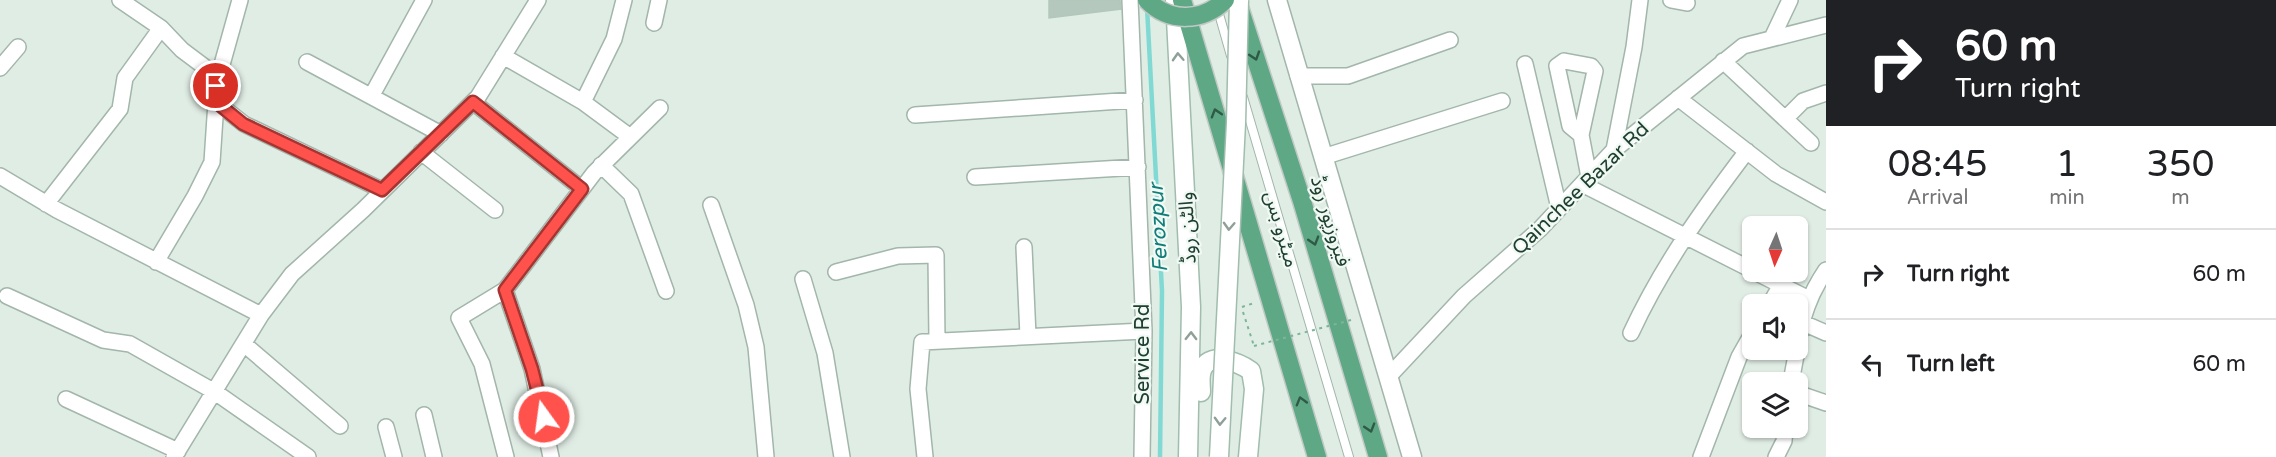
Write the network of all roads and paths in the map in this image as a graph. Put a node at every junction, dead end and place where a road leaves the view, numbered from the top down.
1 (120, 0) edge
2 (240, 0) edge
3 (424, 0) edge
4 (538, 0) edge
5 (624, 0) edge
6 (659, 0) edge
7 (1130, 0) edge
8 (1147, 0) edge
9 (1175, 0) edge
10 (1182, 0) edge
11 (1215, 0) edge
12 (1225, 0) edge
13 (1238, 0) edge
14 (1277, 0) edge
15 (1640, 0) edge
16 (1671, 0) edge
17 (1790, 0) edge
18 (1687, 3) dead end
19 (654, 23) dead end
20 (1826, 25) edge
21 (160, 28) junction
22 (1772, 38) junction
23 (1450, 40) dead end
24 (18, 47) dead end
25 (503, 56) junction
26 (1723, 61) junction
27 (307, 62) dead end
28 (1525, 64) dead end
29 (0, 68) edge
30 (1298, 76) junction
31 (218, 77) junction
32 (1826, 93) edge
33 (372, 95) junction
34 (1678, 98) junction
35 (1135, 100) junction
36 (1502, 101) dead end
37 (216, 102) junction
38 (473, 102) junction
39 (583, 102) junction
40 (660, 108) dead end
41 (915, 115) dead end
42 (1785, 119) junction
43 (441, 134) junction
44 (1581, 135) dead end
45 (629, 136) junction
46 (1810, 143) dead end
47 (1614, 150) junction
48 (1747, 151) junction
49 (422, 152) junction
50 (1323, 157) junction
51 (601, 165) junction
52 (1138, 167) junction
53 (0, 176) edge
54 (975, 177) dead end
55 (1586, 180) junction
56 (582, 189) junction
57 (382, 190) junction
58 (1826, 202) edge
59 (46, 204) junction
60 (711, 205) dead end
61 (1559, 208) junction
62 (495, 210) dead end
63 (1684, 235) junction
64 (1024, 247) dead end
65 (156, 262) junction
66 (1742, 265) edge
67 (1826, 270) edge
68 (836, 272) dead end
69 (803, 279) dead end
70 (1775, 282) edge
71 (1781, 285) junction
72 (505, 290) junction
73 (666, 291) dead end
74 (1776, 294) edge
75 (7, 296) dead end
76 (1809, 299) junction
77 (1808, 302) edge
78 (1242, 307) dead end
79 (261, 315) junction
80 (1351, 320) dead end
81 (1808, 325) edge
82 (1144, 332) junction
83 (1631, 333) dead end
84 (1826, 333) edge
85 (1028, 336) junction
86 (938, 341) junction
87 (244, 344) junction
88 (1742, 352) edge
89 (1390, 375) junction
90 (215, 392) junction
91 (1808, 397) edge
92 (66, 399) dead end
93 (1826, 403) edge
94 (424, 415) dead end
95 (340, 426) dead end
96 (386, 428) dead end
97 (1784, 438) edge
98 (176, 454) edge
99 (308, 457) edge
100 (393, 457) edge
101 (434, 457) edge
102 (506, 457) edge
103 (551, 457) edge
104 (766, 457) edge
105 (842, 457) edge
106 (925, 457) edge
107 (1142, 457) edge
108 (1188, 457) edge
109 (1200, 457) edge
110 (1219, 457) edge
111 (1248, 457) edge
112 (1317, 457) edge
113 (1349, 457) edge
114 (1378, 457) edge
115 (1412, 457) edge
116 (1701, 457) edge
117 (1776, 457) edge

1 - 21 street
2 - 31 street
3 - 33 street
4 - 25 street
5 - 39 street
6 - 19 street
7 - 35 street, Service Rd
8 - 12 main road, bridge
108 -> 9 main road, والٹن روڈ
112 -> 10 main road
11 - 113 lane, میٹرو بس
13 -> 110 main road, bridge
13 -> 114 main road, فیروزپور روڈ
14 - 30 main road
15 - 47 street
16 - 18 street
17 - 22 street
20 - 22 street, Qainchee Bazar Rd
21 - 31 street
21 - 59 street
22 - 26 street, Qainchee Bazar Rd
23 - 30 street
24 - 29 street
25 - 38 street
25 - 39 street
26 - 34 street, Qainchee Bazar Rd
26 - 42 street
27 - 33 street
28 - 61 street
30 - 50 main road
31 - 37 street
32 - 42 street
33 - 43 street
34 - 47 street, Qainchee Bazar Rd
34 - 48 street
35 - 41 street
35 - 52 street, Service Rd
36 - 50 street
37 - 57 street
37 - 65 street
38 - 43 street
38 - 56 street
39 - 45 street
40 - 45 street
42 - 46 street
43 - 49 street
44 - 55 street
45 - 51 street
47 - 55 street, Qainchee Bazar Rd
48 - 58 street
48 - 63 street
49 - 57 street
49 - 62 street
50 - 89 main road
51 - 56 street
51 - 73 street
52 - 54 street
52 - 82 street, Service Rd
53 - 59 street
55 - 61 street, Qainchee Bazar Rd
55 - 63 street
56 - 72 street
57 - 79 street
59 - 65 street
60 - 104 street
61 - 89 street, Qainchee Bazar Rd
63 - 66 street
63 - 83 street
64 - 85 street
65 - 79 street
67 - 76 street
68 - 86 street
69 - 105 street
70 - 71 street
71 - 74 street
71 - 76 street
72 - 102 street
72 - 103 street
75 - 90 street
76 - 77 street
78 - 80 path, bridge
79 - 87 street
81 - 84 street
82 - 85 street
82 - 107 street, Service Rd
85 - 86 street
86 - 106 street
87 - 90 street
87 - 95 street
88 - 116 street
89 - 115 main road
90 - 98 street
90 - 99 street
91 - 93 street
92 - 98 street
94 - 101 street
96 - 100 street
97 - 117 street
109 - 111 main road

